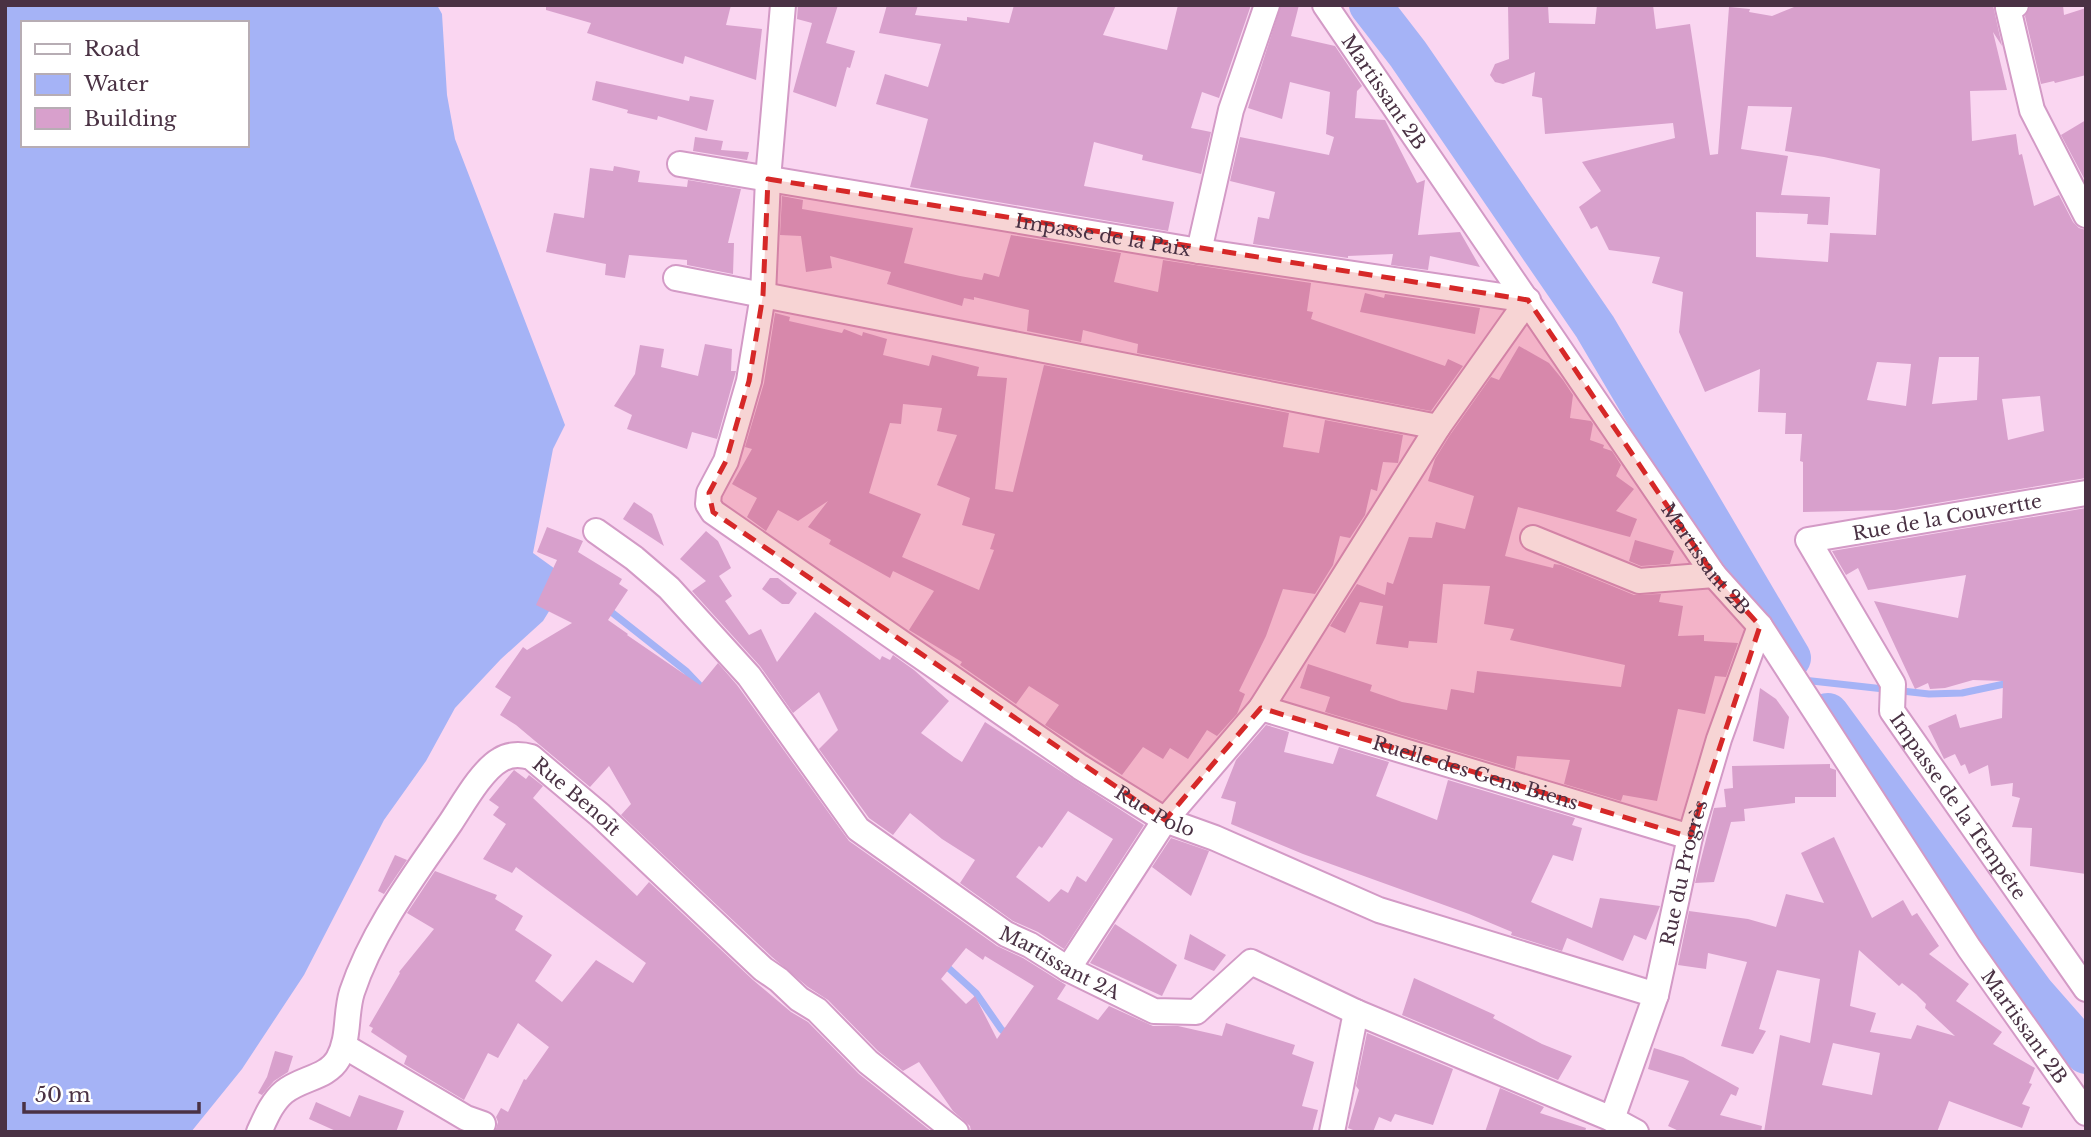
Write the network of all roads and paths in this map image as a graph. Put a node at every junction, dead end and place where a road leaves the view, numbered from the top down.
1 (783, 5) edge
2 (1267, 5) edge
3 (1325, 5) edge
4 (2012, 7) edge
5 (680, 164) dead end
6 (768, 179) junction
7 (2086, 215) edge
8 (1199, 251) junction
9 (676, 278) dead end
10 (764, 295) junction
11 (1528, 300) junction
12 (1438, 427) junction
13 (2086, 493) edge
14 (596, 531) dead end
15 (1533, 538) dead end
16 (1808, 540) joint
17 (1714, 575) junction
18 (1760, 626) junction
19 (1261, 708) junction
20 (1165, 820) junction
21 (1690, 836) junction
22 (1068, 969) junction
23 (2086, 989) edge
24 (1656, 995) junction
25 (1356, 1012) junction
26 (344, 1046) junction
27 (2086, 1113) edge
28 (1612, 1119) junction
29 (483, 1124) dead end
30 (259, 1132) edge
31 (956, 1132) edge
32 (1332, 1132) edge
33 (1636, 1132) edge

1 - 6 street
2 - 8 street
3 - 11 street, Martissant 2B
4 - 7 street
5 - 6 street, Impasse de la Paix
6 - 8 street, Impasse de la Paix
6 - 10 street
8 - 11 street, Impasse de la Paix
9 - 10 street
10 - 12 street
10 - 20 street, Rue Polo
11 - 12 street
11 - 17 street, Martissant 2B
12 - 19 street
13 - 16 street, Rue de la Couvertte
14 - 22 street, Martissant 2A
15 - 17 street
16 - 23 street, Impasse de la Tempête
17 - 18 street, Martissant 2B
18 - 21 street, Rue du Progrès
18 - 27 street, Martissant 2B
19 - 20 street
19 - 21 street, Ruelle des Gens Biens
20 - 22 street
20 - 24 street, Rue Polo
21 - 24 street, Rue du Progrès
22 - 25 street, Martissant 2A
24 - 28 street, Rue du Progrès
25 - 28 street, Martissant 2A
25 - 32 street
26 - 29 street
26 - 30 street
26 - 31 street, Rue Benoît
28 - 33 street, Martissant 2A

